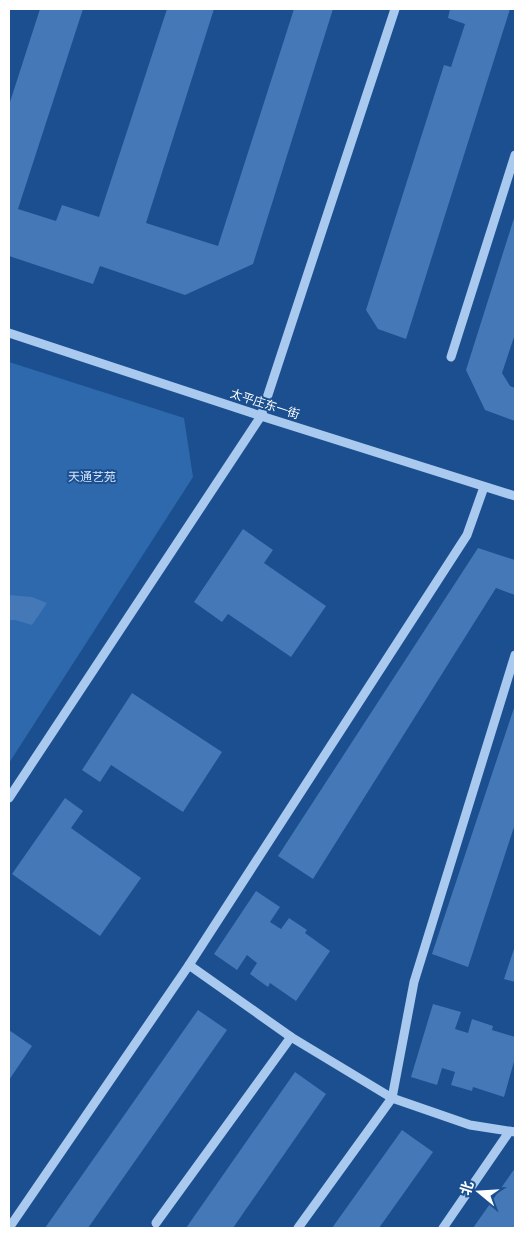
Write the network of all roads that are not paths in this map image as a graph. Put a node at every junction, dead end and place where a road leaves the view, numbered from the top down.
1 (395, 9) edge
2 (515, 155) edge
3 (9, 333) edge
4 (451, 357) dead end
5 (261, 416) junction
6 (484, 487) junction
7 (515, 496) edge
8 (515, 656) edge
9 (9, 798) edge
10 (189, 965) junction
11 (291, 1037) junction
12 (392, 1098) junction
13 (512, 1132) edge
14 (156, 1223) dead end
15 (10, 1228) edge
16 (298, 1228) edge
17 (443, 1228) edge

1 - 5 street
2 - 4 street
3 - 5 street, 太平庄东一街
5 - 6 street, 太平庄东一街
5 - 9 street
6 - 7 street, 太平庄东一街
6 - 10 street
8 - 12 street
10 - 11 street
10 - 15 street
11 - 12 street
11 - 14 street
12 - 13 street
12 - 16 street
13 - 17 street

